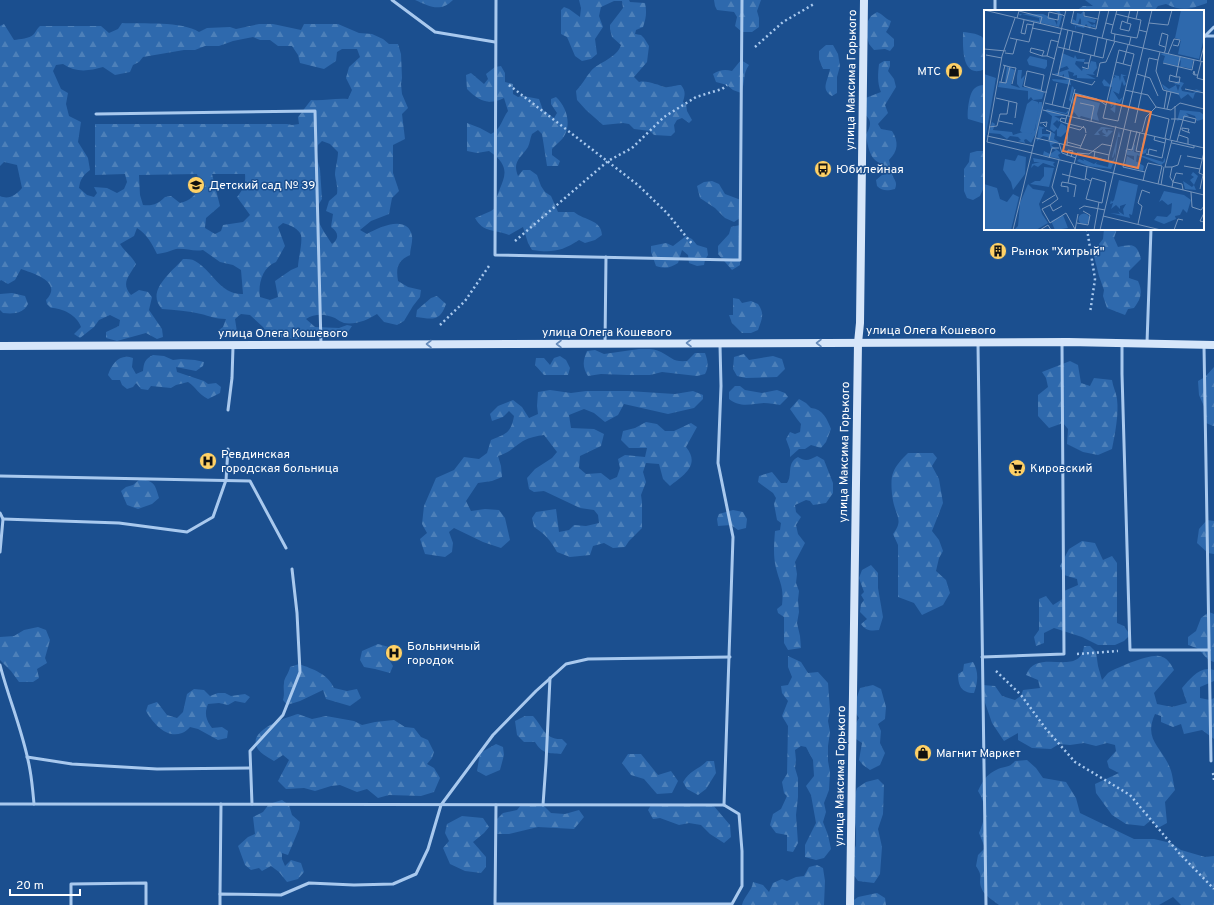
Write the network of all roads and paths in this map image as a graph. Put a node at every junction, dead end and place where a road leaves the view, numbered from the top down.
1 (392, 0) edge
2 (496, 0) edge
3 (742, 0) edge
4 (864, 0) edge
5 (814, 4) dead end
6 (1214, 28) edge
7 (1214, 36) edge
8 (1204, 37) edge
9 (495, 42) junction
10 (741, 60) junction
11 (496, 75) junction
12 (741, 75) junction
13 (96, 114) dead end
14 (608, 160) junction
15 (1087, 230) edge
16 (1151, 230) edge
17 (500, 255) junction
18 (606, 257) junction
19 (705, 260) junction
20 (1090, 313) dead end
21 (440, 325) dead end
22 (978, 342) junction
23 (1062, 342) junction
24 (720, 343) junction
25 (858, 343) junction
26 (1122, 343) junction
27 (1147, 343) junction
28 (605, 344) junction
29 (1204, 344) junction
30 (233, 345) junction
31 (321, 345) junction
32 (1214, 345) edge
33 (0, 346) edge
34 (228, 410) dead end
35 (228, 449) dead end
36 (0, 476) edge
37 (226, 480) junction
38 (0, 513) edge
39 (3, 519) junction
40 (286, 548) dead end
41 (0, 552) edge
42 (292, 569) dead end
43 (1130, 650) junction
44 (1209, 650) junction
45 (1064, 654) junction
46 (730, 657) junction
47 (982, 657) junction
48 (0, 665) edge
49 (550, 678) junction
50 (27, 757) junction
51 (1211, 761) dead end
52 (250, 768) junction
53 (0, 804) edge
54 (34, 804) junction
55 (221, 804) junction
56 (252, 804) junction
57 (441, 805) junction
58 (496, 805) junction
59 (543, 805) junction
60 (724, 805) junction
61 (1214, 889) edge
62 (220, 894) junction
63 (71, 905) edge
64 (146, 905) edge
65 (220, 905) edge
66 (850, 905) edge
67 (986, 905) edge

1 - 9 lane
2 - 9 lane
3 - 10 lane
4 - 25 street, улица Максима Горького
5 - 10 path
6 - 8 lane
7 - 8 lane
9 - 11 lane
10 - 12 lane
11 - 14 path
11 - 17 lane
12 - 14 path
12 - 19 lane
13 - 31 lane
14 - 17 path
14 - 19 path
15 - 20 path
16 - 27 lane
17 - 18 lane
17 - 21 path
18 - 19 lane
18 - 28 lane
22 - 23 street, улица Олега Кошевого
22 - 25 street, улица Олега Кошевого
22 - 47 lane
23 - 26 street, улица Олега Кошевого
23 - 45 lane
25 -> 24 street, улица Олега Кошевого
24 -> 28 street, улица Олега Кошевого
24 - 46 lane
25 - 66 street, улица Максима Горького
26 - 27 street, улица Олега Кошевого
26 - 43 lane
27 - 29 street, улица Олега Кошевого
28 -> 31 street, улица Олега Кошевого
29 - 32 street, улица Олега Кошевого
29 - 44 lane
30 - 31 street, улица Олега Кошевого
30 - 33 street, улица Олега Кошевого
30 - 34 lane
35 - 37 lane
36 - 37 lane
37 - 39 lane
37 - 40 lane
38 - 39 lane
39 - 41 lane
42 - 52 lane
43 - 44 lane
43 - 45 path
44 - 51 lane
45 - 47 lane
46 - 49 lane
46 - 60 lane
47 - 61 path
47 - 67 lane
48 - 50 lane
49 - 57 lane
49 - 59 lane
50 - 52 lane
50 - 54 lane
52 - 56 lane
53 - 54 lane
54 - 55 lane
55 - 56 lane
55 - 62 lane
56 - 57 lane
57 - 58 lane
57 - 62 lane
58 - 59 lane
58 - 60 lane
59 - 60 lane
62 - 65 lane
63 - 64 lane

